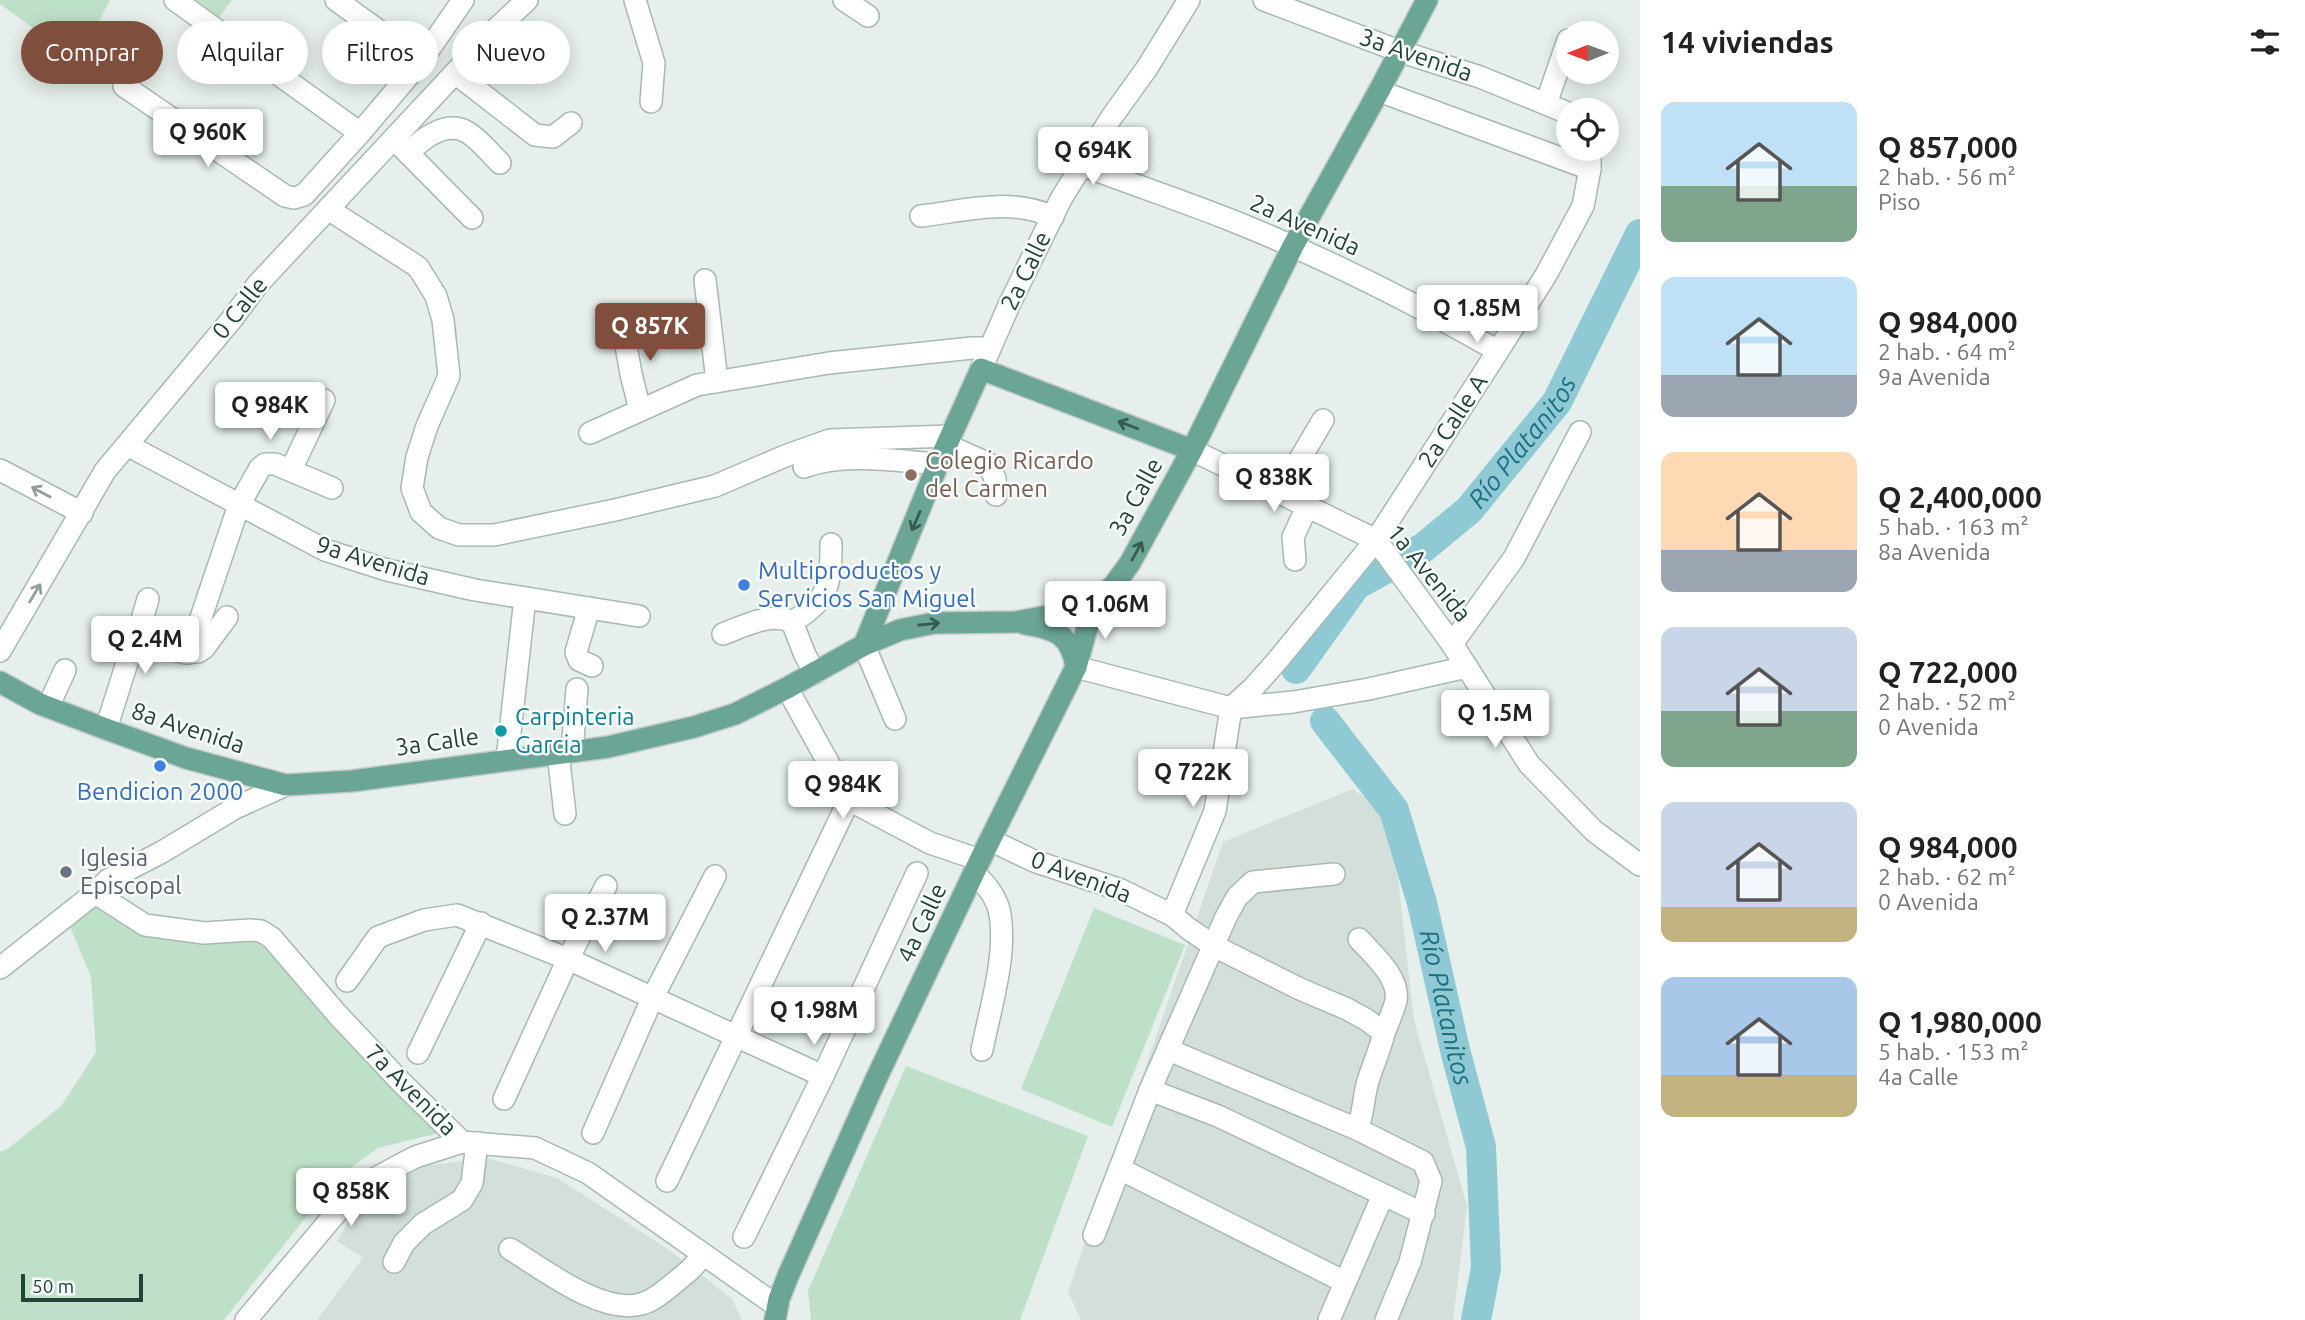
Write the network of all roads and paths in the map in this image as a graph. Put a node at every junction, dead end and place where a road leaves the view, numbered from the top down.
1 (175, 0) edge
2 (336, 0) edge
3 (463, 0) edge
4 (527, 0) edge
5 (635, 0) edge
6 (844, 0) edge
7 (1189, 0) edge
8 (1264, 0) edge
9 (1427, 0) edge
10 (868, 16) dead end
11 (365, 21) edge
12 (505, 21) edge
13 (438, 36) edge
14 (1399, 51) junction
15 (1556, 74) edge
16 (452, 78) edge
17 (402, 84) edge
18 (468, 84) edge
19 (124, 86) dead end
20 (1379, 91) junction
21 (651, 102) dead end
22 (1546, 104) junction
23 (1556, 108) edge
24 (571, 123) dead end
25 (360, 133) junction
26 (401, 146) junction
27 (1556, 148) edge
28 (1590, 161) edge
29 (500, 163) dead end
30 (1082, 165) junction
31 (328, 209) junction
32 (921, 216) dead end
33 (1053, 217) junction
34 (472, 218) dead end
35 (1293, 246) junction
36 (705, 280) dead end
37 (622, 323) dead end
38 (989, 348) junction
39 (1498, 351) junction
40 (981, 369) junction
41 (717, 381) junction
42 (324, 400) dead end
43 (640, 411) junction
44 (1323, 420) dead end
45 (1580, 432) dead end
46 (590, 433) dead end
47 (127, 446) junction
48 (946, 448) junction
49 (1192, 450) junction
50 (804, 467) dead end
51 (0, 470) edge
52 (291, 470) junction
53 (332, 488) dead end
54 (1280, 494) junction
55 (996, 495) dead end
56 (239, 505) junction
57 (1307, 507) junction
58 (82, 513) junction
59 (1378, 543) junction
60 (831, 544) dead end
61 (1295, 560) dead end
62 (525, 598) junction
63 (148, 599) dead end
64 (1094, 603) junction
65 (589, 608) junction
66 (639, 616) dead end
67 (227, 617) dead end
68 (792, 622) junction
69 (1016, 622) junction
70 (723, 635) dead end
71 (136, 640) junction
72 (1452, 643) junction
73 (864, 645) junction
74 (190, 651) junction
75 (0, 652) edge
76 (592, 666) dead end
77 (1076, 667) junction
78 (1467, 667) junction
79 (65, 670) dead end
80 (815, 673) junction
81 (0, 682) edge
82 (787, 688) junction
83 (577, 689) dead end
84 (48, 707) junction
85 (1231, 708) junction
86 (895, 719) dead end
87 (106, 729) junction
88 (565, 752) junction
89 (507, 759) junction
90 (286, 785) junction
91 (849, 800) junction
92 (565, 814) dead end
93 (990, 840) junction
94 (1640, 865) edge
95 (977, 867) junction
96 (918, 873) dead end
97 (1334, 874) dead end
98 (715, 876) dead end
99 (606, 886) dead end
100 (95, 893) junction
101 (1172, 915) junction
102 (481, 923) junction
103 (1359, 939) dead end
104 (1214, 946) junction
105 (568, 959) junction
106 (0, 968) edge
107 (347, 981) dead end
108 (652, 999) junction
109 (1384, 1033) junction
110 (736, 1035) junction
111 (982, 1050) dead end
112 (1169, 1050) junction
113 (418, 1053) dead end
114 (823, 1076) junction
115 (1150, 1090) junction
116 (504, 1099) dead end
117 (1357, 1129) junction
118 (593, 1133) dead end
119 (469, 1142) junction
120 (1120, 1169) junction
121 (667, 1181) dead end
122 (1383, 1195) junction
123 (1424, 1214) junction
124 (1094, 1236) dead end
125 (744, 1237) dead end
126 (510, 1249) dead end
127 (703, 1254) junction
128 (394, 1262) dead end
129 (1345, 1282) junction
130 (776, 1313) edge
131 (246, 1320) edge
132 (1329, 1320) edge
133 (1386, 1320) edge

1 - 25 street
2 - 11 street
3 - 13 street
4 - 12 street, 0 Calle
5 - 21 street
6 - 10 street
7 - 30 street, 2a Calle
8 - 14 street, 3a Avenida
9 - 14 main road, 3a Calle
14 - 20 main road, 3a Calle
14 - 22 street, 3a Avenida
15 - 22 street
16 - 26 street, 0 Calle
17 - 25 street
18 - 24 street
19 - 25 street
20 - 27 street
20 - 35 main road, 3a Calle
22 - 23 street, 3a Avenida
26 - 29 street
26 - 31 street, 0 Calle
26 - 34 street
28 - 39 street, 2a Calle A
30 - 33 street, 2a Calle
30 - 35 street, 2a Avenida
31 - 47 street, 0 Calle
31 - 48 street
32 - 33 street
33 - 38 street, 2a Calle
35 - 39 street, 2a Avenida
35 - 49 main road, 3a Calle
36 - 41 street
37 - 43 street
38 - 40 street, 2a Calle
38 - 41 street
39 - 59 street, 2a Calle A
40 - 48 main road
49 -> 40 main road, 1a Avenida
41 - 43 street
42 - 52 street
43 - 46 street
44 - 54 street
45 - 72 street
47 - 56 street, 9a Avenida
47 - 58 street, 0 Calle
48 - 50 street
48 - 55 street
48 -> 73 main road
49 - 54 street, 1a Avenida
64 -> 49 main road, 3a Calle
58 -> 51 street
52 - 53 street
52 - 56 street
54 - 57 street, 1a Avenida
56 - 62 street, 9a Avenida
56 - 74 street
57 - 59 street, 1a Avenida
57 - 61 street
75 -> 58 street, 0 Calle
59 - 72 street, 1a Avenida
59 - 85 street, 2a Calle A
60 - 68 street
62 - 65 street, 9a Avenida
62 - 89 street
63 - 71 street
64 - 69 main road, 3a Calle
64 - 77 main road, 4a Calle
65 - 66 street, 9a Avenida
65 - 76 street
67 - 74 street
68 - 70 street
68 - 80 street
73 -> 69 main road, 3a Calle
69 - 77 main road
71 - 74 street
71 - 87 street
72 - 78 street, 1a Avenida
73 - 80 main road, 3a Calle
73 - 86 street
77 - 85 street
77 - 93 main road, 4a Calle
78 - 85 street
78 - 94 street, 1a Avenida
79 - 84 street
80 - 82 main road, 3a Calle
81 - 84 main road, 8a Avenida
82 - 88 main road, 3a Calle
82 - 91 street
83 - 88 street
84 - 87 main road, 8a Avenida
85 - 101 street
87 - 90 main road, 8a Avenida
88 - 89 main road, 3a Calle
88 - 92 street
89 - 90 main road, 3a Calle
90 - 100 street
91 - 95 street
91 - 110 street
93 - 95 main road, 4a Calle
93 - 101 street, 0 Avenida
95 - 111 street
95 - 130 main road, 4a Calle
96 - 114 street
97 - 104 street
98 - 108 street
99 - 105 street
100 - 106 street
100 - 119 street, 7a Avenida
101 - 104 street, 0 Avenida
102 - 105 street
102 - 107 street
102 - 113 street
103 - 109 street
104 - 109 street, 0 Avenida
104 - 112 street
105 - 108 street
105 - 116 street
108 - 110 street
108 - 118 street
109 - 117 street
110 - 114 street
110 - 121 street
112 - 115 street
112 - 117 street
114 - 125 street
115 - 120 street
115 - 122 street
117 - 123 street
119 - 127 street, 7a Avenida
119 - 128 street
119 - 131 street
120 - 124 street
120 - 129 street
122 - 123 street
122 - 129 street
123 - 133 street
126 - 127 street
127 - 130 street, 7a Avenida
129 - 132 street

